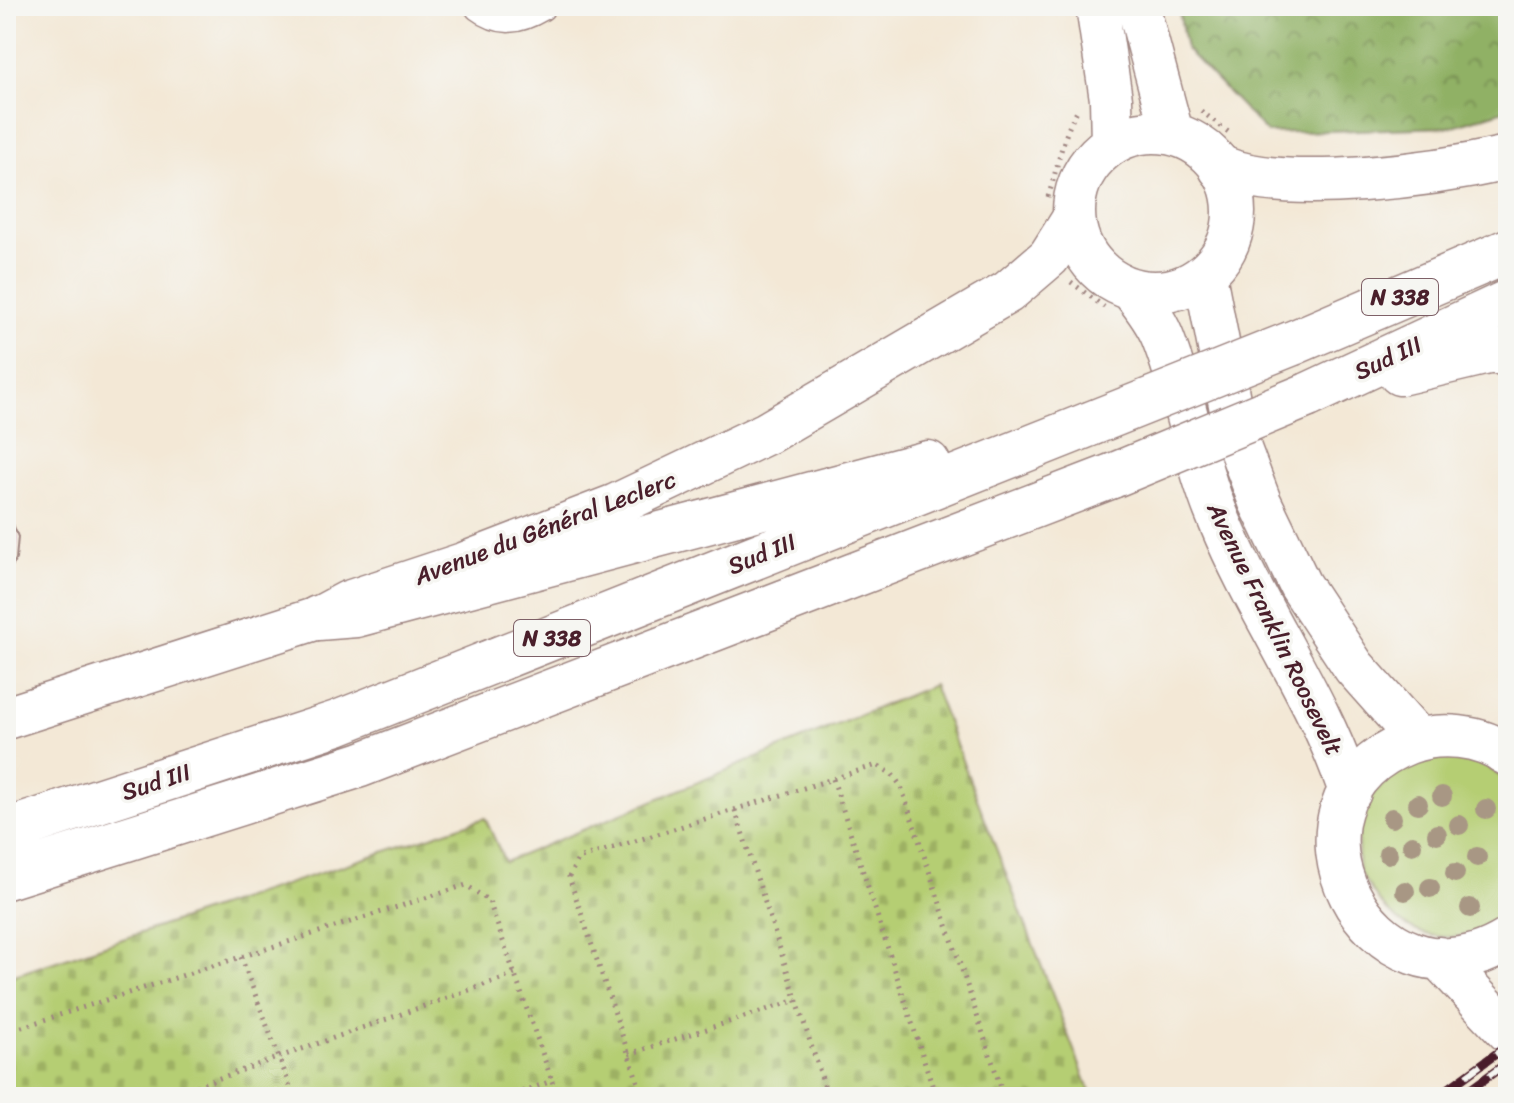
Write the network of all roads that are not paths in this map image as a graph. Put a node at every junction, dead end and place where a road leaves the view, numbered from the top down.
1 (480, 6) edge
2 (540, 6) edge
3 (1097, 6) edge
4 (1138, 6) edge
5 (1172, 133) junction
6 (1112, 144) junction
7 (1232, 155) junction
8 (1508, 158) edge
9 (1058, 213) junction
10 (1508, 251) edge
11 (1205, 275) junction
12 (1132, 290) junction
13 (1508, 302) edge
14 (1508, 352) edge
15 (1308, 395) junction
16 (1081, 428) junction
17 (318, 618) junction
18 (6, 718) edge
19 (1418, 739) junction
20 (1506, 752) edge
21 (1350, 792) junction
22 (6, 831) edge
23 (6, 877) edge
24 (1508, 940) edge
25 (1439, 958) junction
26 (1508, 1031) edge

1 - 2 street
3 - 6 main road
4 - 5 main road
5 - 6 main road
5 - 7 main road
6 - 9 main road
7 - 8 highway
7 - 11 main road
9 - 12 main road
9 - 17 main road, Avenue du Général Leclerc
10 - 16 highway, Sud III / N 338, bridge
11 - 12 main road
11 - 19 main road, Avenue Franklin Roosevelt
12 - 21 main road, Avenue Franklin Roosevelt
13 - 15 highway, Sud III / N 338
14 - 15 highway
15 - 23 highway, Sud III / N 338, bridge
16 - 17 highway
16 - 22 highway, Sud III / N 338
17 - 18 main road, Avenue du Général Leclerc
19 - 20 main road
19 - 21 main road
21 - 25 main road
24 - 25 main road
25 - 26 main road

